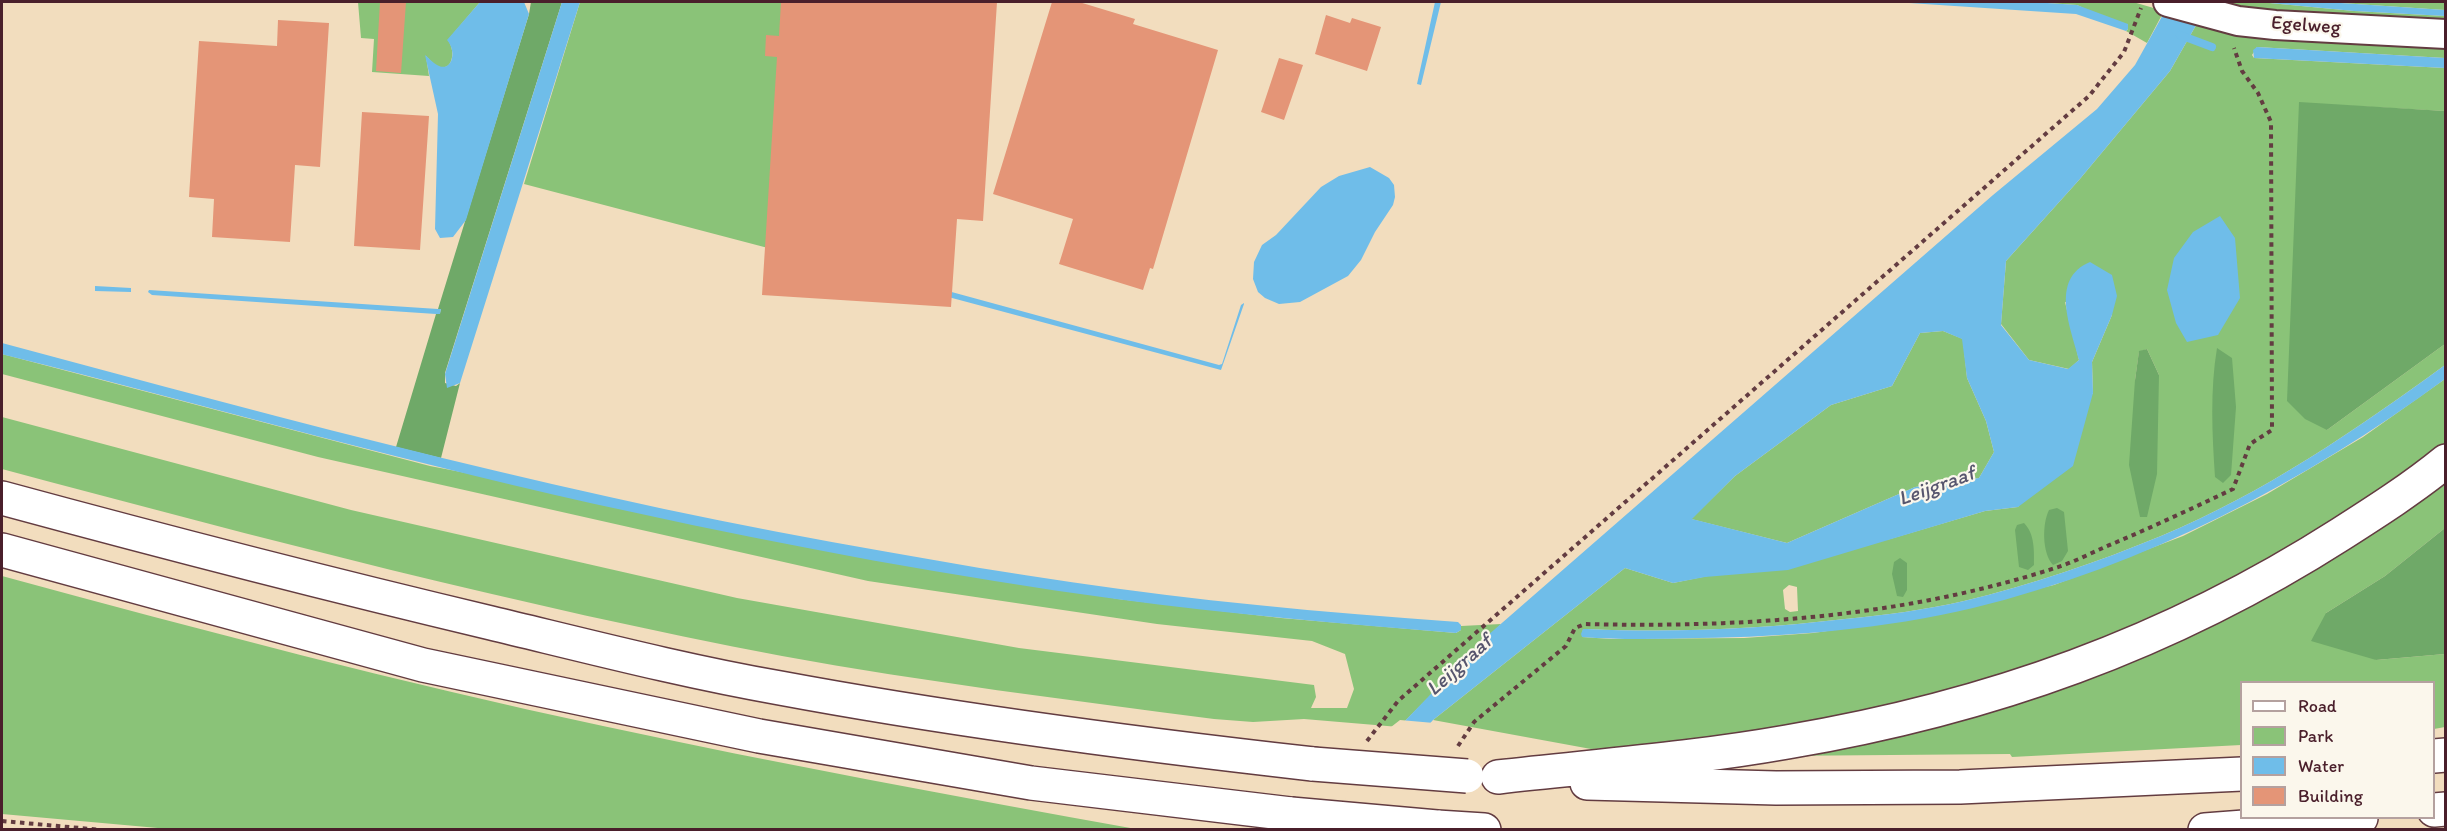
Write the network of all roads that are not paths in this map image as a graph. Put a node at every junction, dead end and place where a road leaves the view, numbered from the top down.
1 (2169, 2) edge
2 (2445, 34) edge
3 (2445, 461) edge
4 (2, 498) edge
5 (2, 550) edge
6 (1473, 768) junction
7 (2240, 774) edge
8 (2348, 819) edge
9 (1484, 830) edge
10 (2205, 830) edge

1 - 2 street, Egelweg
3 - 6 highway
4 - 6 highway, bridge
5 - 9 highway, bridge
6 - 7 highway
8 - 10 highway

